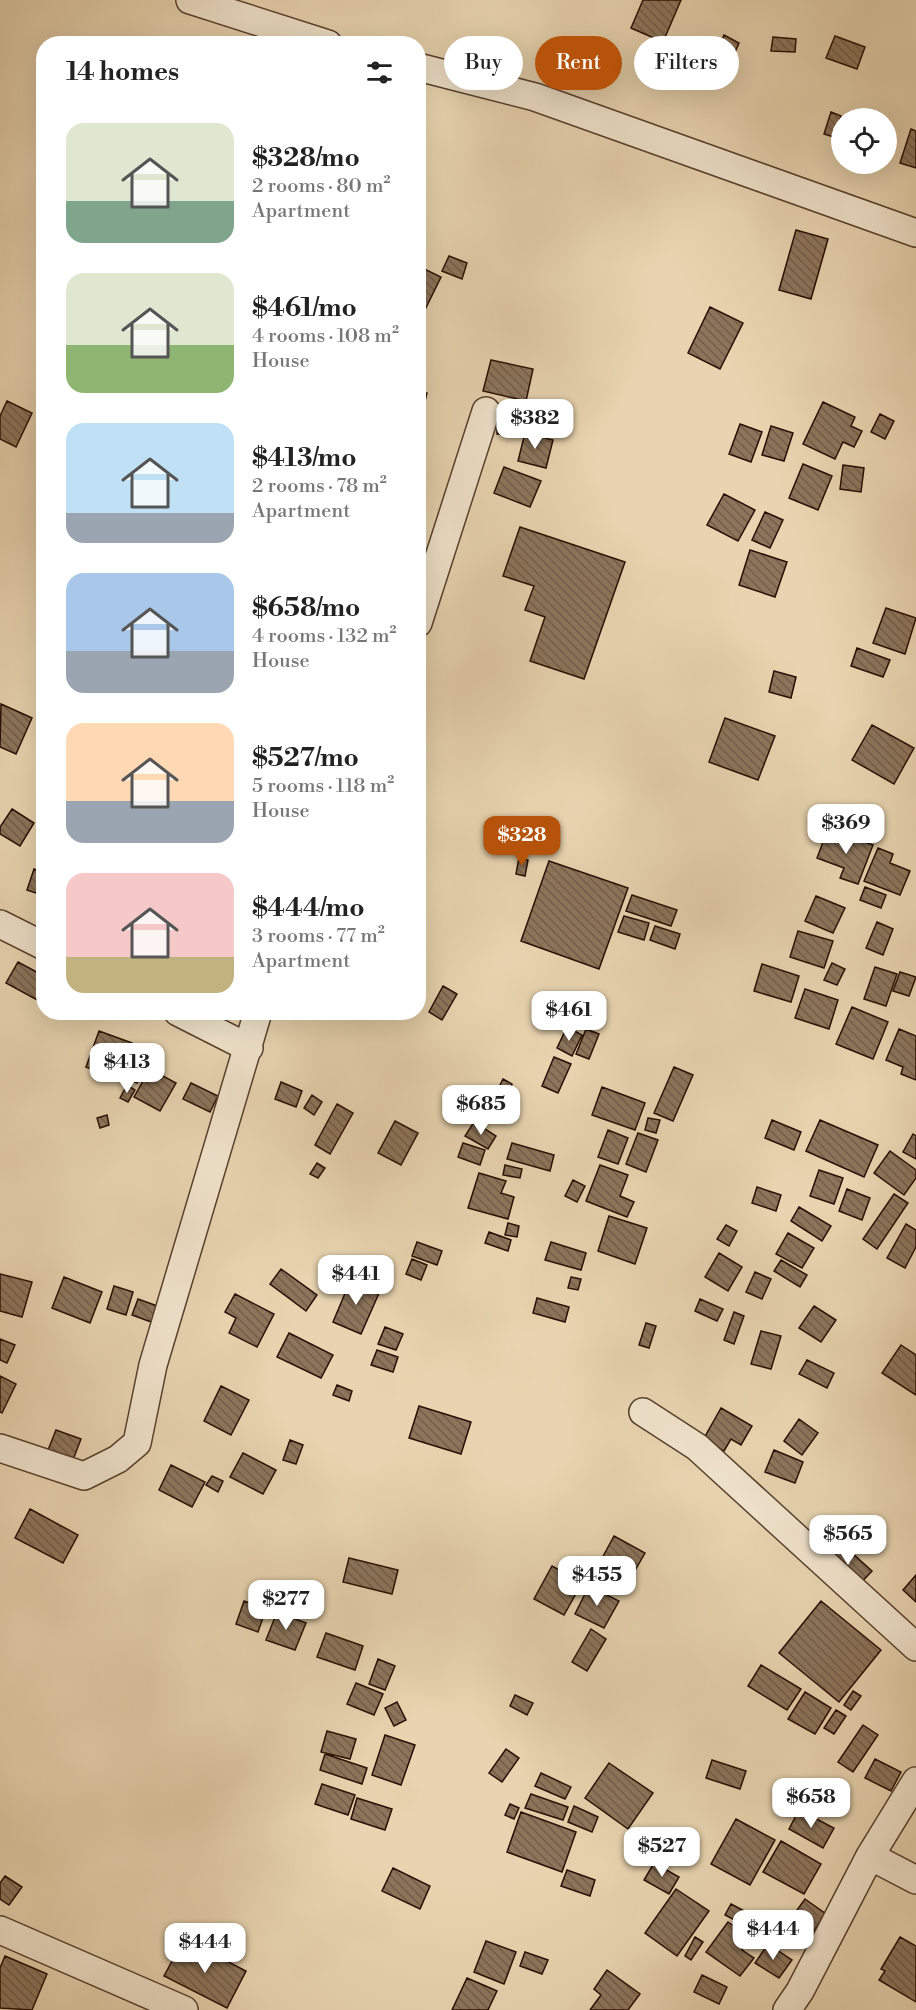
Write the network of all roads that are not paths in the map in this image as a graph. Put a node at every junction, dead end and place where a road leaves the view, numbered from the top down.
1 (190, 0) edge
2 (303, 36) edge
3 (426, 69) edge
4 (916, 233) edge
5 (486, 411) dead end
6 (426, 598) edge
7 (0, 924) edge
8 (36, 942) edge
9 (194, 1020) edge
10 (256, 1020) edge
11 (249, 1048) junction
12 (643, 1412) dead end
13 (0, 1448) edge
14 (916, 1647) edge
15 (916, 1781) edge
16 (870, 1856) junction
17 (916, 1880) edge
18 (0, 1930) edge
19 (184, 2010) edge
20 (788, 2010) edge

1 - 2 street
3 - 4 street
5 - 6 street
7 - 8 street
9 - 11 street
10 - 11 street
11 - 13 street
12 - 14 street
15 - 16 street
16 - 17 street
16 - 20 street
18 - 19 street

